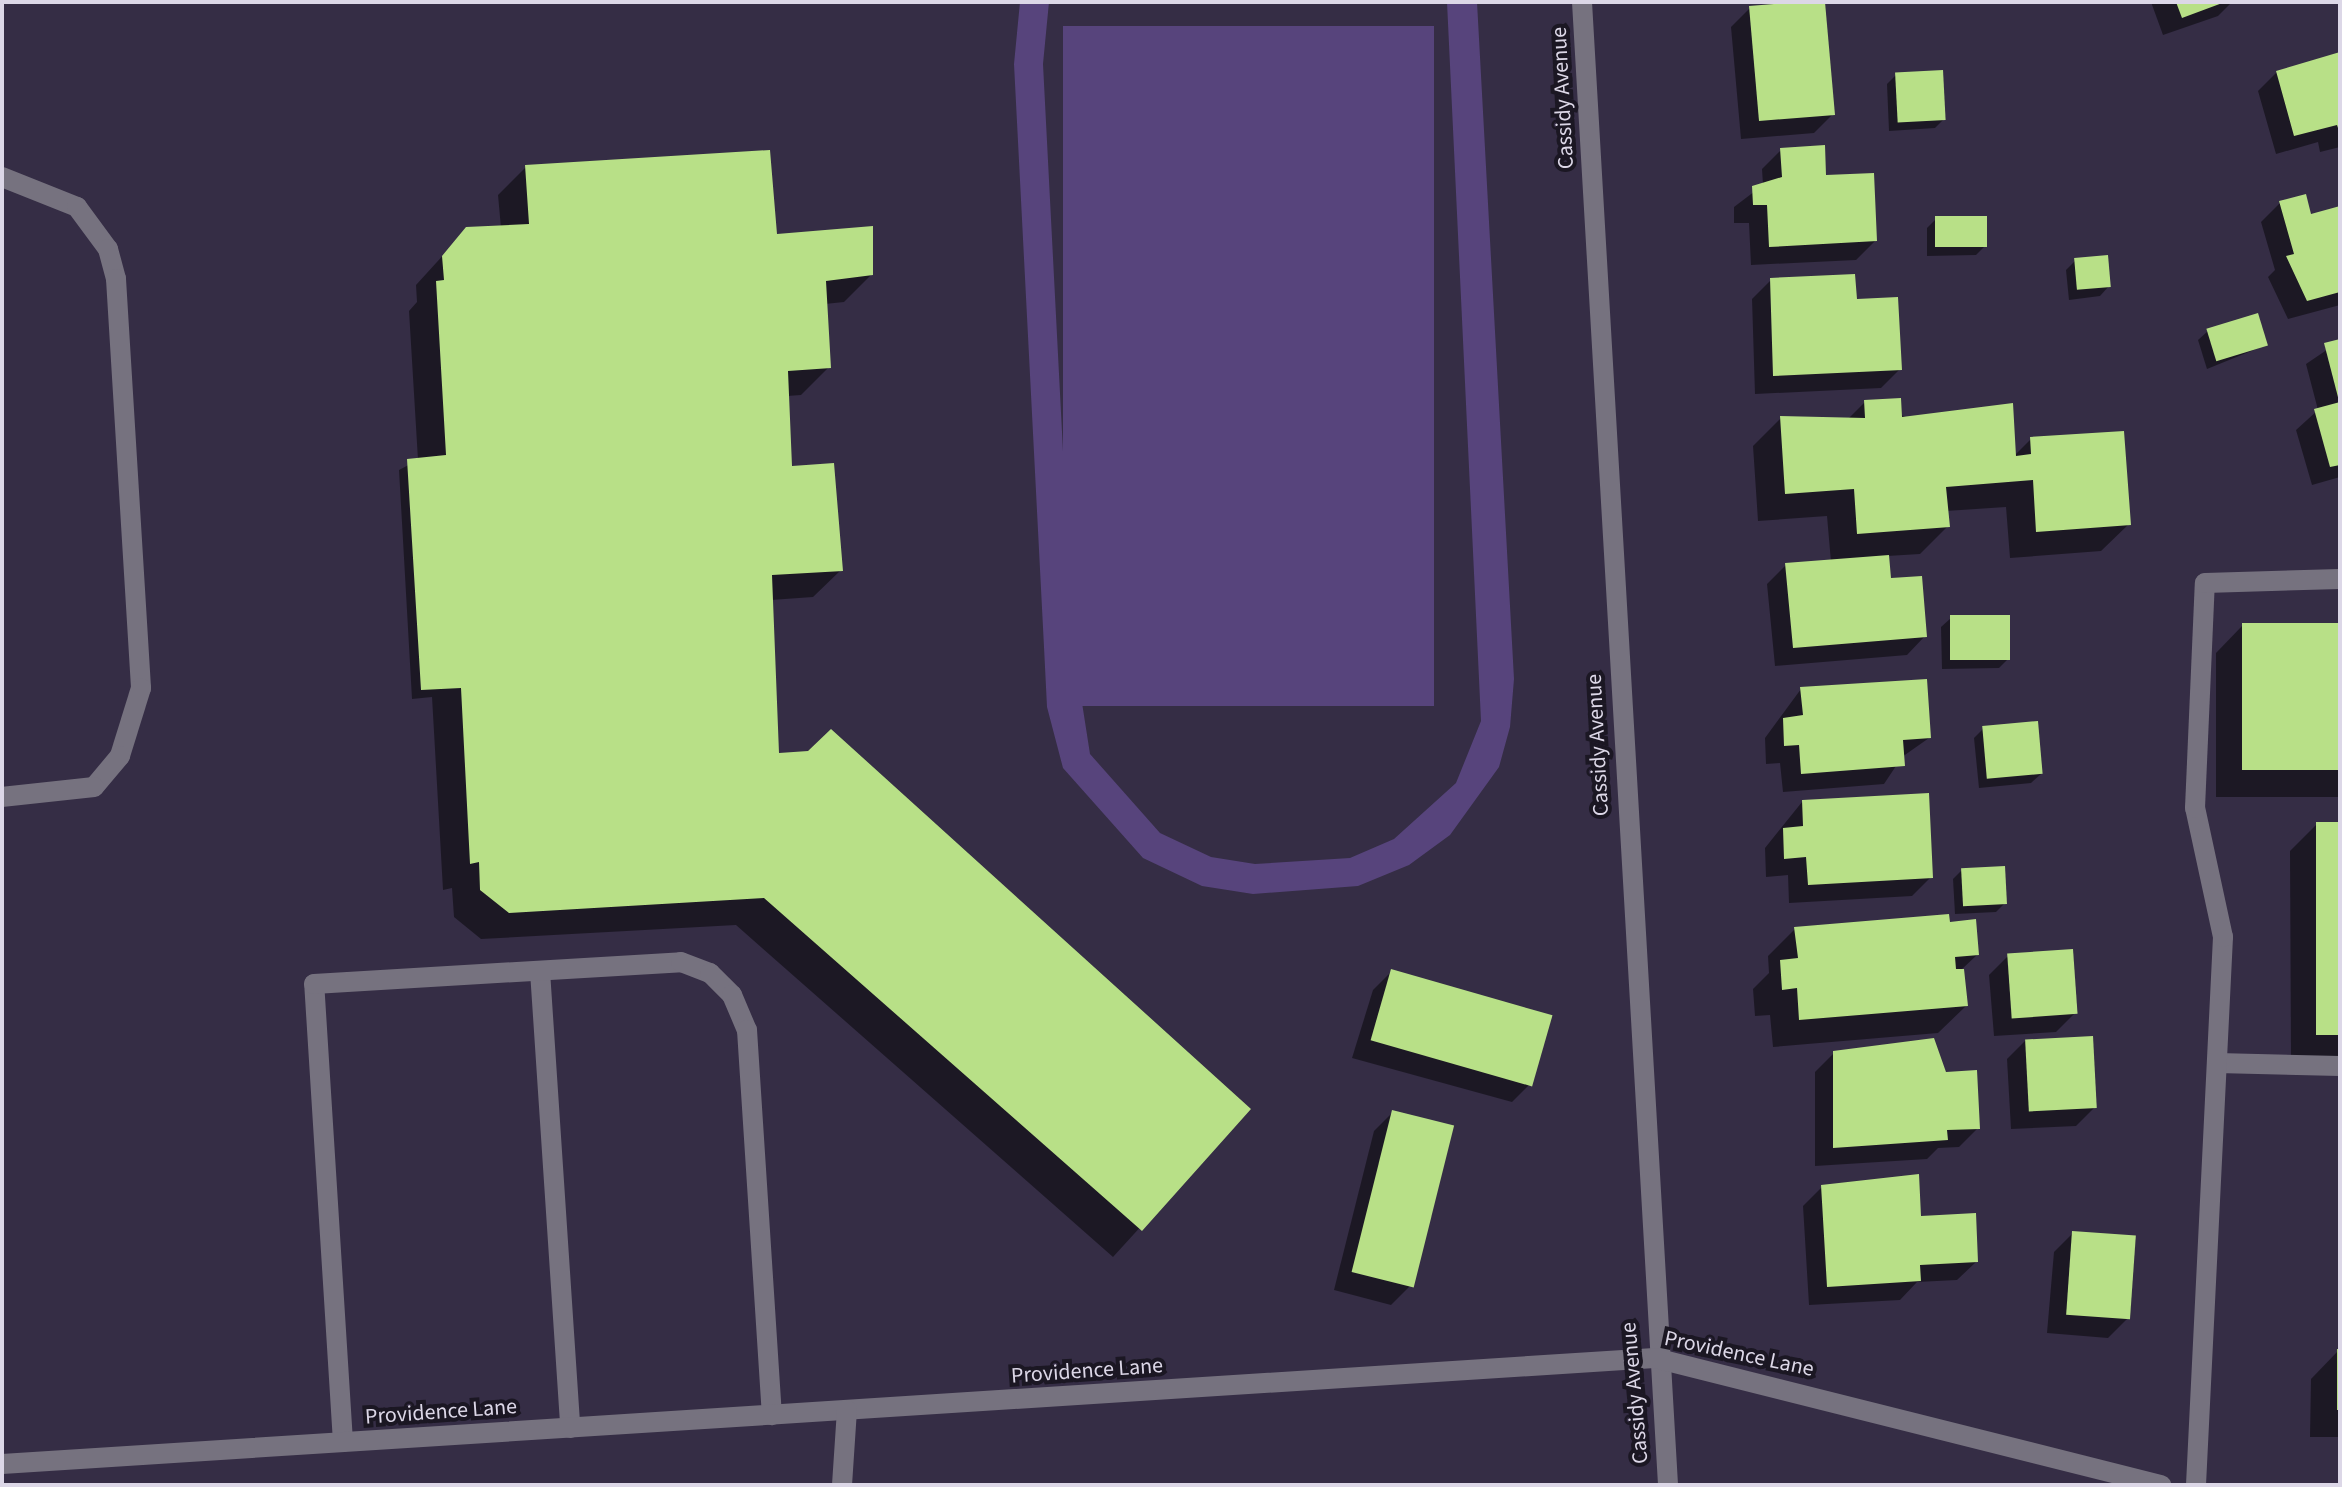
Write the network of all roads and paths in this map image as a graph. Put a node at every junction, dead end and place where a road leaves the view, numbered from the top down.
1 (1582, 2) edge
2 (2, 177) edge
3 (2340, 579) edge
4 (2, 797) edge
5 (540, 971) junction
6 (2217, 1063) junction
7 (2340, 1066) edge
8 (1655, 1358) junction
9 (847, 1410) junction
10 (772, 1415) junction
11 (570, 1428) junction
12 (343, 1442) junction
13 (2, 1464) edge
14 (842, 1485) edge
15 (1668, 1485) edge
16 (2161, 1485) edge
17 (2196, 1485) edge

1 - 8 street, Cassidy Avenue
2 - 4 street
3 - 6 street
5 - 10 street
5 - 11 street
5 - 12 street
6 - 7 street
6 - 17 street
8 - 9 street, Providence Lane
8 - 15 street, Cassidy Avenue
8 - 16 street, Providence Lane
9 - 10 street, Providence Lane
9 - 14 street
10 - 11 street, Providence Lane
11 - 12 street, Providence Lane
12 - 13 street, Providence Lane

